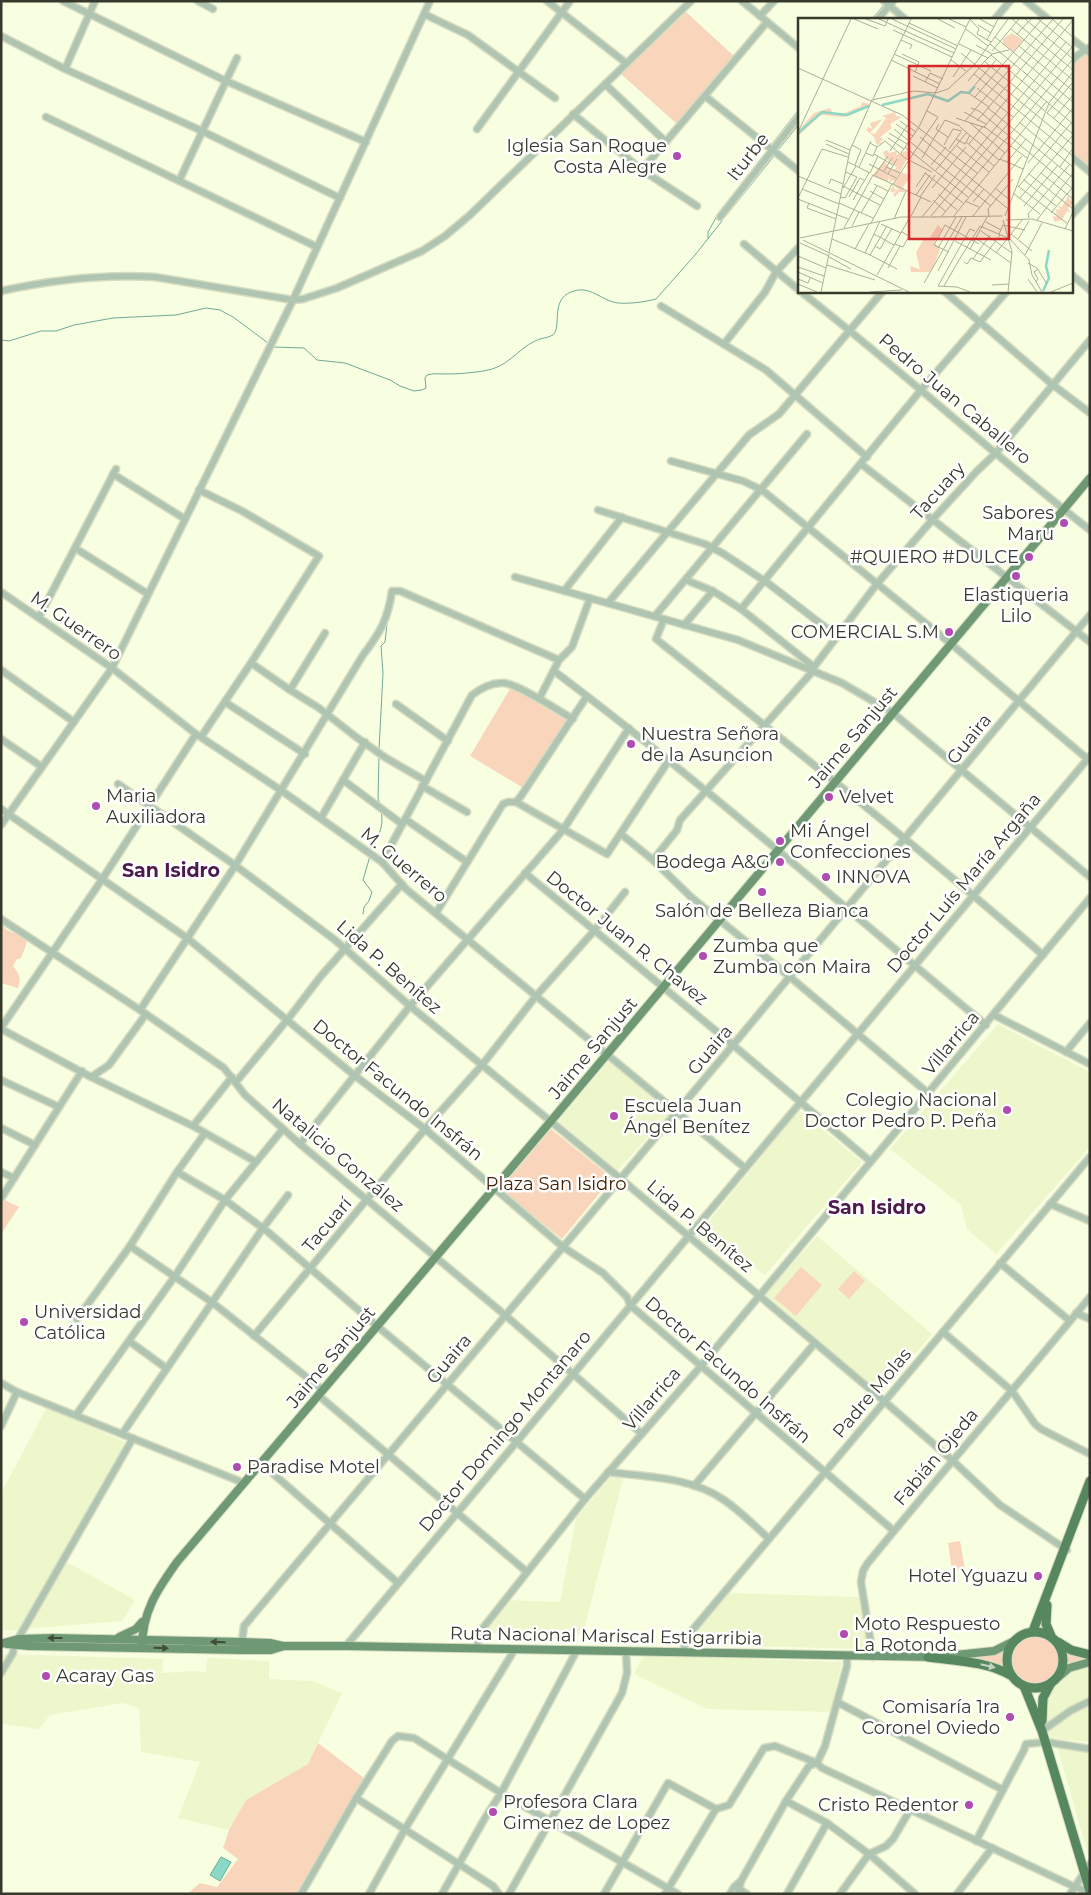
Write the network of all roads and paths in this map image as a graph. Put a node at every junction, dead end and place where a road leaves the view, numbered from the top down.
1 (63, 1) edge
2 (95, 1) edge
3 (198, 1) edge
4 (430, 1) edge
5 (547, 1) edge
6 (570, 1) edge
7 (691, 1) edge
8 (742, 1) edge
9 (774, 1) edge
10 (1010, 1) edge
11 (1026, 1) edge
12 (888, 3) edge
13 (213, 10) dead end
14 (563, 12) junction
15 (90, 14) junction
16 (424, 14) junction
17 (760, 16) junction
18 (879, 18) edge
19 (904, 18) edge
20 (996, 18) edge
21 (1047, 18) edge
22 (767, 22) junction
23 (1, 36) edge
24 (1074, 40) edge
25 (798, 47) edge
26 (1089, 50) edge
27 (237, 58) dead end
28 (1074, 59) edge
29 (626, 63) junction
30 (65, 69) junction
31 (520, 72) junction
32 (226, 82) junction
33 (605, 84) junction
34 (705, 96) junction
35 (555, 98) dead end
36 (574, 114) junction
37 (46, 117) dead end
38 (798, 118) edge
39 (476, 129) dead end
40 (202, 131) junction
41 (366, 142) junction
42 (666, 142) junction
43 (773, 150) junction
44 (1074, 159) edge
45 (642, 170) junction
46 (798, 170) edge
47 (1090, 172) edge
48 (179, 181) junction
49 (1090, 195) edge
50 (340, 198) junction
51 (697, 206) dead end
52 (1074, 214) edge
53 (720, 217) dead end
54 (744, 244) dead end
55 (318, 247) junction
56 (798, 248) edge
57 (776, 272) junction
58 (1074, 277) edge
59 (798, 289) edge
60 (1090, 290) edge
61 (1, 291) edge
62 (801, 292) edge
63 (882, 292) edge
64 (945, 292) edge
65 (1006, 292) edge
66 (293, 300) junction
67 (661, 306) dead end
68 (980, 322) junction
69 (850, 330) junction
70 (1090, 340) edge
71 (724, 344) junction
72 (1053, 385) junction
73 (922, 390) junction
74 (795, 394) junction
75 (1090, 413) edge
76 (807, 434) dead end
77 (996, 453) junction
78 (867, 457) junction
79 (671, 461) dead end
80 (861, 464) junction
81 (717, 474) junction
82 (1090, 478) edge
83 (199, 490) junction
84 (762, 490) junction
85 (1063, 509) junction
86 (598, 510) dead end
87 (622, 517) junction
88 (185, 519) junction
89 (933, 519) junction
90 (808, 528) junction
91 (1090, 530) edge
92 (667, 531) junction
93 (75, 548) junction
94 (713, 548) junction
95 (1006, 576) junction
96 (515, 577) dead end
97 (686, 580) junction
98 (765, 581) junction
99 (876, 585) junction
100 (564, 591) junction
101 (714, 591) junction
102 (1, 592) edge
103 (148, 594) junction
104 (590, 598) junction
105 (608, 603) junction
106 (741, 609) junction
107 (1090, 615) edge
108 (655, 616) junction
109 (39, 617) junction
110 (664, 619) junction
111 (684, 625) junction
112 (1077, 631) junction
113 (325, 633) dead end
114 (838, 636) junction
115 (1090, 642) edge
116 (950, 644) junction
117 (559, 660) junction
118 (251, 663) junction
119 (112, 668) junction
120 (814, 669) junction
121 (1, 670) edge
122 (554, 671) junction
123 (290, 690) junction
124 (587, 696) junction
125 (539, 700) junction
126 (1019, 701) junction
127 (225, 702) junction
128 (396, 704) dead end
129 (893, 713) junction
130 (328, 714) junction
131 (573, 719) junction
132 (74, 722) junction
133 (765, 725) junction
134 (629, 728) junction
135 (199, 735) junction
136 (1, 739) edge
137 (448, 741) junction
138 (365, 742) junction
139 (305, 754) junction
140 (1089, 759) edge
141 (669, 760) junction
142 (42, 767) junction
143 (962, 771) junction
144 (343, 780) junction
145 (835, 782) junction
146 (118, 784) dead end
147 (424, 784) junction
148 (707, 790) junction
149 (282, 791) junction
150 (516, 802) junction
151 (151, 807) junction
152 (1, 809) edge
153 (467, 812) dead end
154 (9, 814) junction
155 (321, 818) junction
156 (404, 822) junction
157 (1, 825) edge
158 (1030, 827) junction
159 (563, 830) junction
160 (621, 834) junction
161 (904, 840) junction
162 (778, 850) junction
163 (653, 860) junction
164 (382, 862) junction
165 (467, 862) junction
166 (236, 866) junction
167 (525, 874) junction
168 (1090, 877) edge
169 (103, 878) junction
170 (402, 884) junction
171 (625, 892) dead end
172 (973, 895) junction
173 (1090, 898) edge
174 (847, 908) junction
175 (436, 913) junction
176 (1, 919) edge
177 (719, 919) junction
178 (594, 930) junction
179 (187, 938) junction
180 (468, 939) junction
181 (345, 949) junction
182 (53, 952) junction
183 (1043, 955) junction
184 (914, 965) junction
185 (790, 977) junction
186 (663, 987) junction
187 (536, 996) junction
188 (410, 1006) junction
189 (143, 1012) junction
190 (994, 1014) junction
191 (288, 1019) junction
192 (1090, 1023) edge
193 (986, 1024) junction
194 (1, 1029) edge
195 (857, 1034) junction
196 (733, 1045) junction
197 (1066, 1052) junction
198 (607, 1055) junction
199 (1090, 1064) edge
200 (482, 1065) junction
201 (82, 1071) junction
202 (354, 1075) junction
203 (91, 1077) junction
204 (1, 1080) edge
205 (234, 1080) junction
206 (928, 1093) junction
207 (800, 1102) junction
208 (59, 1107) junction
209 (677, 1112) junction
210 (552, 1121) junction
211 (193, 1126) junction
212 (1, 1128) edge
213 (283, 1129) junction
214 (425, 1129) junction
215 (205, 1133) junction
216 (300, 1144) junction
217 (35, 1145) junction
218 (1089, 1158) edge
219 (870, 1161) junction
220 (256, 1162) junction
221 (745, 1168) junction
222 (1, 1172) edge
223 (177, 1172) junction
224 (14, 1178) junction
225 (621, 1179) junction
226 (494, 1188) junction
227 (288, 1195) dead end
228 (2, 1197) edge
229 (225, 1200) junction
230 (367, 1200) junction
231 (1050, 1204) junction
232 (1090, 1221) edge
233 (263, 1228) junction
234 (688, 1236) junction
235 (130, 1246) junction
236 (563, 1247) junction
237 (436, 1258) junction
238 (1000, 1263) junction
239 (310, 1269) junction
240 (174, 1276) junction
241 (759, 1296) junction
242 (1090, 1297) edge
243 (212, 1303) junction
244 (630, 1305) junction
245 (1076, 1314) junction
246 (505, 1315) junction
247 (77, 1319) dead end
248 (1090, 1319) edge
249 (1070, 1321) junction
250 (377, 1326) junction
251 (943, 1332) junction
252 (254, 1336) junction
253 (129, 1341) junction
254 (815, 1343) junction
255 (701, 1366) junction
256 (166, 1368) junction
257 (572, 1374) junction
258 (1, 1384) edge
259 (447, 1385) junction
260 (1012, 1391) junction
261 (17, 1392) junction
262 (321, 1392) junction
263 (884, 1401) junction
264 (756, 1413) junction
265 (76, 1415) junction
266 (1, 1426) edge
267 (641, 1433) junction
268 (122, 1434) junction
269 (133, 1438) junction
270 (516, 1442) junction
271 (389, 1454) junction
272 (1090, 1454) edge
273 (952, 1460) junction
274 (261, 1463) junction
275 (608, 1472) junction
276 (824, 1472) junction
277 (1090, 1481) edge
278 (244, 1483) junction
279 (694, 1486) junction
280 (1090, 1496) edge
281 (585, 1499) junction
282 (456, 1513) junction
283 (330, 1524) junction
284 (894, 1530) junction
285 (768, 1538) junction
286 (1065, 1550) junction
287 (527, 1572) junction
288 (398, 1582) junction
289 (145, 1618) junction
290 (1033, 1632) junction
291 (107, 1639) junction
292 (1053, 1639) junction
293 (165, 1641) junction
294 (1014, 1641) junction
295 (242, 1642) junction
296 (10, 1643) edge
297 (142, 1644) junction
298 (284, 1646) junction
299 (346, 1646) junction
300 (477, 1648) junction
301 (514, 1649) junction
302 (577, 1650) junction
303 (626, 1652) junction
304 (683, 1652) junction
305 (1090, 1655) edge
306 (847, 1656) junction
307 (873, 1657) junction
308 (928, 1658) junction
309 (1090, 1662) edge
310 (1, 1673) edge
311 (1012, 1676) junction
312 (1053, 1681) junction
313 (1024, 1686) junction
314 (1090, 1701) edge
315 (837, 1702) junction
316 (1042, 1731) junction
317 (1046, 1742) junction
318 (1090, 1749) edge
319 (448, 1758) junction
320 (817, 1763) junction
321 (1003, 1790) junction
322 (501, 1793) junction
323 (356, 1798) junction
324 (786, 1801) junction
325 (716, 1809) junction
326 (910, 1810) junction
327 (551, 1821) junction
328 (827, 1823) junction
329 (405, 1829) junction
330 (976, 1841) junction
331 (992, 1848) junction
332 (870, 1854) junction
333 (622, 1861) junction
334 (459, 1864) junction
335 (1087, 1867) edge
336 (741, 1881) junction
337 (1075, 1888) junction
338 (667, 1891) edge
339 (1090, 1891) edge
340 (739, 1892) edge
341 (301, 1894) edge
342 (369, 1894) edge
343 (442, 1894) edge
344 (499, 1894) edge
345 (509, 1894) edge
346 (604, 1894) edge
347 (678, 1894) edge
348 (730, 1894) edge
349 (747, 1894) edge
350 (787, 1894) edge
351 (840, 1894) edge
352 (915, 1894) edge
353 (957, 1894) edge
354 (1070, 1894) edge

1 - 15 street
2 - 15 street
3 - 13 street
4 - 16 street
5 - 14 street
6 - 14 street
7 - 29 street
8 - 17 street
9 - 17 street
10 - 20 street
11 - 21 street
12 - 18 street
12 - 19 street
14 - 29 street
14 - 31 street
15 - 30 street
15 - 32 street
16 - 31 street
16 - 41 street
17 - 22 street
22 - 25 street
22 - 34 street
23 - 30 street
24 - 26 street
26 - 28 street
27 - 32 street
29 - 33 street
30 - 40 street
31 - 35 street
31 - 39 street
32 - 40 street
32 - 41 street
33 - 36 street
33 - 42 street
34 - 42 street
34 - 43 street
36 - 45 street
36 - 66 street
37 - 48 street
38 - 43 street, Iturbe
40 - 48 street
40 - 50 street
41 - 50 street
42 - 45 street
43 - 46 street
43 - 53 street, Iturbe
44 - 47 street
45 - 51 street
48 - 55 street
49 - 52 street
50 - 55 street
54 - 57 street, Pedro Juan Caballero
55 - 66 street
56 - 57 street
57 - 59 street, Pedro Juan Caballero
57 - 71 street
58 - 60 street
61 - 66 street
62 - 69 street, Pedro Juan Caballero
63 - 69 street
64 - 68 street
65 - 68 street
66 - 83 street
67 - 71 street
68 - 72 street
68 - 73 street
69 - 73 street, Pedro Juan Caballero
69 - 74 street
70 - 72 street, Tacuary
71 - 74 street
72 - 75 street
72 - 77 street, Tacuary
73 - 77 street, Pedro Juan Caballero
73 - 78 street
74 - 78 street
74 - 81 street
76 - 84 street
77 - 85 street, Pedro Juan Caballero
77 - 89 street, Tacuary
78 - 80 street
79 - 81 street
80 - 89 street
80 - 90 street
81 - 84 street
81 - 92 street
82 - 85 main road, Jaime Sanjust
83 - 88 street
83 - 118 street
84 - 90 street
84 - 94 street
85 - 91 street, Pedro Juan Caballero
85 - 95 main road, Jaime Sanjust
86 - 87 street
87 - 92 street
87 - 100 street
88 - 93 street
88 - 103 street
89 - 95 street
89 - 99 street, Tacuary
90 - 98 street
90 - 99 street
92 - 94 street
92 - 105 street
93 - 103 street
93 - 109 street
94 - 97 street
94 - 98 street
95 - 112 street
95 - 116 main road, Jaime Sanjust
96 - 100 street
97 - 101 street
97 - 108 street
98 - 106 street
98 - 114 street
99 - 114 street, Tacuary
99 - 116 street
100 - 104 street
101 - 106 street
101 - 111 street
102 - 109 street, M. Guerrero
103 - 119 street
104 - 105 street
104 - 117 street
105 - 108 street
106 - 120 street
107 - 112 street, Guaira
108 - 110 street
109 - 119 street, M. Guerrero
110 - 111 street
110 - 133 street
111 - 120 street
112 - 115 street
112 - 126 street, Guaira
113 - 123 street
114 - 120 street, Tacuary
116 - 126 street
116 - 129 main road, Jaime Sanjust
117 - 122 street
117 - 130 street
118 - 123 street
118 - 127 street
119 - 132 street
119 - 135 street, M. Guerrero
120 - 129 street
120 - 133 street, Tacuary
121 - 132 street
122 - 124 street
122 - 125 street
123 - 130 street
124 - 131 street
124 - 134 street
125 - 131 street
125 - 137 street
126 - 140 street
126 - 143 street, Guaira
127 - 135 street
127 - 139 street
128 - 137 street
129 - 143 street
129 - 145 main road, Jaime Sanjust
130 - 138 street
130 - 139 street
131 - 150 street
132 - 142 street
133 - 145 street
133 - 148 street, Tacuary
134 - 141 street
134 - 159 street
135 - 149 street, M. Guerrero
135 - 151 street
136 - 142 street
137 - 147 street
138 - 144 street
138 - 147 street
139 - 149 street
140 - 158 street, Doctor Luís María Argaña
141 - 148 street
141 - 160 street
142 - 154 street
143 - 158 street
143 - 161 street, Guaira
144 - 155 street
144 - 156 street
145 - 161 street
145 - 162 main road, Jaime Sanjust
146 - 151 street, Lida P. Benítez
147 - 153 street
147 - 156 street
148 - 162 street
148 - 163 street, Tacuary
149 - 155 street, M. Guerrero
149 - 166 street
150 - 159 street
150 - 165 street
151 - 166 street, Lida P. Benítez
151 - 169 street
152 - 154 street, Doctor Facundo Insfrán
154 - 157 street
154 - 169 street, Doctor Facundo Insfrán
155 - 164 street, M. Guerrero
156 - 164 street
156 - 165 street
158 - 168 street
158 - 172 street, Doctor Luís María Argaña
159 - 160 street
159 - 167 street
160 - 163 street
161 - 172 street
161 - 174 street, Guaira
162 - 174 street
162 - 177 main road, Jaime Sanjust
163 - 177 street
164 - 170 street, M. Guerrero
165 - 175 street
166 - 179 street
166 - 181 street, Lida P. Benítez
167 - 178 street, Doctor Juan R. Chavez
167 - 180 street
169 - 179 street, Doctor Facundo Insfrán
169 - 182 street
170 - 175 street, M. Guerrero
170 - 181 street
171 - 178 street, Tacuarí
172 - 183 street
172 - 184 street, Doctor Luís María Argaña
173 - 183 street, Villarrica
174 - 184 street
174 - 185 street, Guaira
175 - 180 street, M. Guerrero
176 - 182 street, Natalicio González
177 - 185 street
177 - 186 main road, Jaime Sanjust
178 - 186 street, Doctor Juan R. Chavez
178 - 187 street, Tacuarí
179 - 189 street
179 - 191 street, Doctor Facundo Insfrán
180 - 187 street, M. Guerrero
180 - 188 street
181 - 188 street, Lida P. Benítez
181 - 191 street
182 - 189 street, Natalicio González
182 - 194 street
183 - 190 street, Villarrica
184 - 193 street
184 - 195 street, Doctor Luís María Argaña
185 - 195 street
185 - 196 street, Guaira
186 - 196 street, Doctor Juan R. Chavez
186 - 198 main road, Jaime Sanjust
187 - 198 street, M. Guerrero
187 - 200 street, Tacuarí
188 - 200 street, Lida P. Benítez
188 - 202 street
189 - 203 street
189 - 205 street, Natalicio González
190 - 193 street, Villarrica
190 - 197 street
191 - 202 street, Doctor Facundo Insfrán
191 - 205 street
192 - 197 street
193 - 206 street, Villarrica
194 - 201 street
195 - 206 street
195 - 207 street, Doctor Luís María Argaña
196 - 207 street, Doctor Juan R. Chavez
196 - 209 street, Guaira
197 - 199 street
198 - 209 street, M. Guerrero
198 - 210 main road, Jaime Sanjust
200 - 210 street, Lida P. Benítez
200 - 214 street, Tacuarí
201 - 203 street
201 - 208 street
202 - 214 street, Doctor Facundo Insfrán
202 - 216 street
203 - 211 street
204 - 208 street
205 - 211 street
205 - 213 street, Natalicio González
206 - 219 street, Villarrica
207 - 219 street, Doctor Juan R. Chavez
207 - 221 street, Doctor Luís María Argaña
208 - 217 street
209 - 221 street, M. Guerrero
209 - 225 street, Guaira
210 - 225 street, Lida P. Benítez
210 - 226 main road, Jaime Sanjust
211 - 215 street
212 - 217 street
213 - 216 street, Natalicio González
213 - 220 street
214 - 226 street, Doctor Facundo Insfrán
214 - 230 street, Tacuarí
215 - 220 street
215 - 223 street
216 - 230 street, Natalicio González
217 - 224 street
218 - 231 street, Padre Molas
219 - 241 street, Villarrica
220 - 229 street
221 - 234 street, Doctor Luís María Argaña
222 - 224 street
223 - 229 street
223 - 235 street
224 - 228 street
225 - 234 street, Lida P. Benítez
225 - 236 street, Guaira
226 - 236 street, Doctor Facundo Insfrán
226 - 237 main road, Jaime Sanjust
227 - 233 street
229 - 233 street
229 - 240 street
230 - 237 street, Natalicio González
230 - 239 street, Tacuarí
231 - 232 street
231 - 238 street, Padre Molas
233 - 239 street
233 - 243 street
234 - 241 street, Lida P. Benítez
234 - 244 street, Doctor Domingo Montanaro
235 - 240 street
235 - 247 street
236 - 244 street, Doctor Facundo Insfrán
236 - 246 street, Guaira
237 - 246 street, Natalicio González
237 - 250 main road, Jaime Sanjust
238 - 249 street
238 - 251 street, Padre Molas
239 - 250 street
239 - 252 street, Tacuarí
240 - 243 street
240 - 253 street
241 - 254 street, Lida P. Benítez
241 - 255 street, Villarrica
242 - 245 street, Fabián Ojeda
243 - 252 street
243 - 256 street
244 - 255 street, Doctor Facundo Insfrán
244 - 257 street, Doctor Domingo Montanaro
245 - 248 street
245 - 249 street, Fabián Ojeda
246 - 257 street, Natalicio González
246 - 259 street, Guaira
249 - 260 street, Fabián Ojeda
250 - 259 street
250 - 262 main road, Jaime Sanjust
251 - 260 street
251 - 263 street, Padre Molas
252 - 262 street
253 - 256 street
253 - 265 street
254 - 263 street, Lida P. Benítez
254 - 264 street
255 - 264 street, Doctor Facundo Insfrán
255 - 267 street, Villarrica
256 - 268 street
257 - 267 street, Natalicio González
257 - 270 street, Doctor Domingo Montanaro
258 - 261 street
259 - 270 street
259 - 271 street, Guaira
260 - 272 street
260 - 273 street, Fabián Ojeda
261 - 265 street
261 - 266 street
262 - 271 street
262 - 274 main road, Jaime Sanjust
263 - 273 street, Lida P. Benítez
263 - 276 street, Padre Molas
264 - 276 street, Doctor Facundo Insfrán
264 - 279 street
265 - 268 street
267 - 275 street, Villarrica
268 - 269 street
269 - 278 street
269 - 296 street
270 - 281 street
270 - 282 street, Doctor Domingo Montanaro
271 - 282 street
271 - 283 street, Guaira
273 - 284 street, Fabián Ojeda
273 - 286 street, Lida P. Benítez
274 - 278 main road, Jaime Sanjust
274 - 283 street
275 - 279 street
275 - 281 street, Villarrica
276 - 284 street, Doctor Facundo Insfrán
276 - 285 street, Padre Molas
277 - 286 highway
278 - 289 main road, Jaime Sanjust
279 - 285 street
280 - 286 highway
281 - 287 street, Villarrica
282 - 287 street
282 - 288 street, Doctor Domingo Montanaro
283 - 288 street
283 - 295 street, Guaira
284 - 307 street, Fabián Ojeda
285 - 304 street, Padre Molas
286 - 290 highway
286 - 292 highway
287 - 300 street, Villarrica
288 - 299 street, Doctor Domingo Montanaro
289 - 291 main road
289 - 293 main road
289 - 297 main road, Jaime Sanjust
290 - 292 highway
290 - 294 highway
291 -> 296 main road, Ruta Nacional Mariscal Estigarribia
291 - 297 main road, Ruta Nacional Mariscal Estigarribia
292 - 305 highway
292 - 312 highway
295 -> 293 main road, Ruta Nacional Mariscal Estigarribia
293 - 297 main road, Ruta Nacional Mariscal Estigarribia
294 - 308 main road, Ruta Nacional Mariscal Estigarribia
294 - 311 highway
295 - 298 main road, Ruta Nacional Mariscal Estigarribia
296 - 297 main road, Ruta Nacional Mariscal Estigarribia
296 - 310 street
297 -> 298 main road, Ruta Nacional Mariscal Estigarribia
298 - 299 main road, Ruta Nacional Mariscal Estigarribia
299 - 300 main road, Ruta Nacional Mariscal Estigarribia
300 - 301 main road, Ruta Nacional Mariscal Estigarribia
301 - 302 main road, Ruta Nacional Mariscal Estigarribia
301 - 319 street
302 - 303 main road, Ruta Nacional Mariscal Estigarribia
302 - 322 street
303 - 304 main road, Ruta Nacional Mariscal Estigarribia
303 - 327 street
304 - 306 main road, Ruta Nacional Mariscal Estigarribia
306 - 307 main road, Ruta Nacional Mariscal Estigarribia
306 - 315 street
307 - 308 main road, Ruta Nacional Mariscal Estigarribia
308 -> 311 highway
309 - 312 main road
311 - 313 highway
312 - 313 highway
312 - 316 highway
313 - 316 highway
314 - 316 street
315 - 320 street
315 - 321 street
316 - 317 highway
317 - 318 street
317 - 321 street
317 - 335 highway
319 - 322 street
319 - 323 street
319 - 329 street
320 - 324 street
320 - 325 street
320 - 326 street
321 - 330 street
322 - 327 street
322 - 334 street
323 - 329 street
323 - 341 street
324 - 328 street
324 - 336 street
325 - 333 street
325 - 338 street
326 - 330 street
326 - 332 street
327 - 333 street
327 - 345 street
328 - 332 street
328 - 350 street
329 - 334 street
329 - 342 street
330 - 331 street
331 - 337 street
331 - 353 street
332 - 351 street
332 - 352 street
333 - 338 street
333 - 346 street
334 - 343 street
334 - 344 street
335 - 337 street
335 - 339 highway
336 - 340 street
336 - 348 street
337 - 339 street
337 - 354 street
338 - 347 street
340 - 349 street

